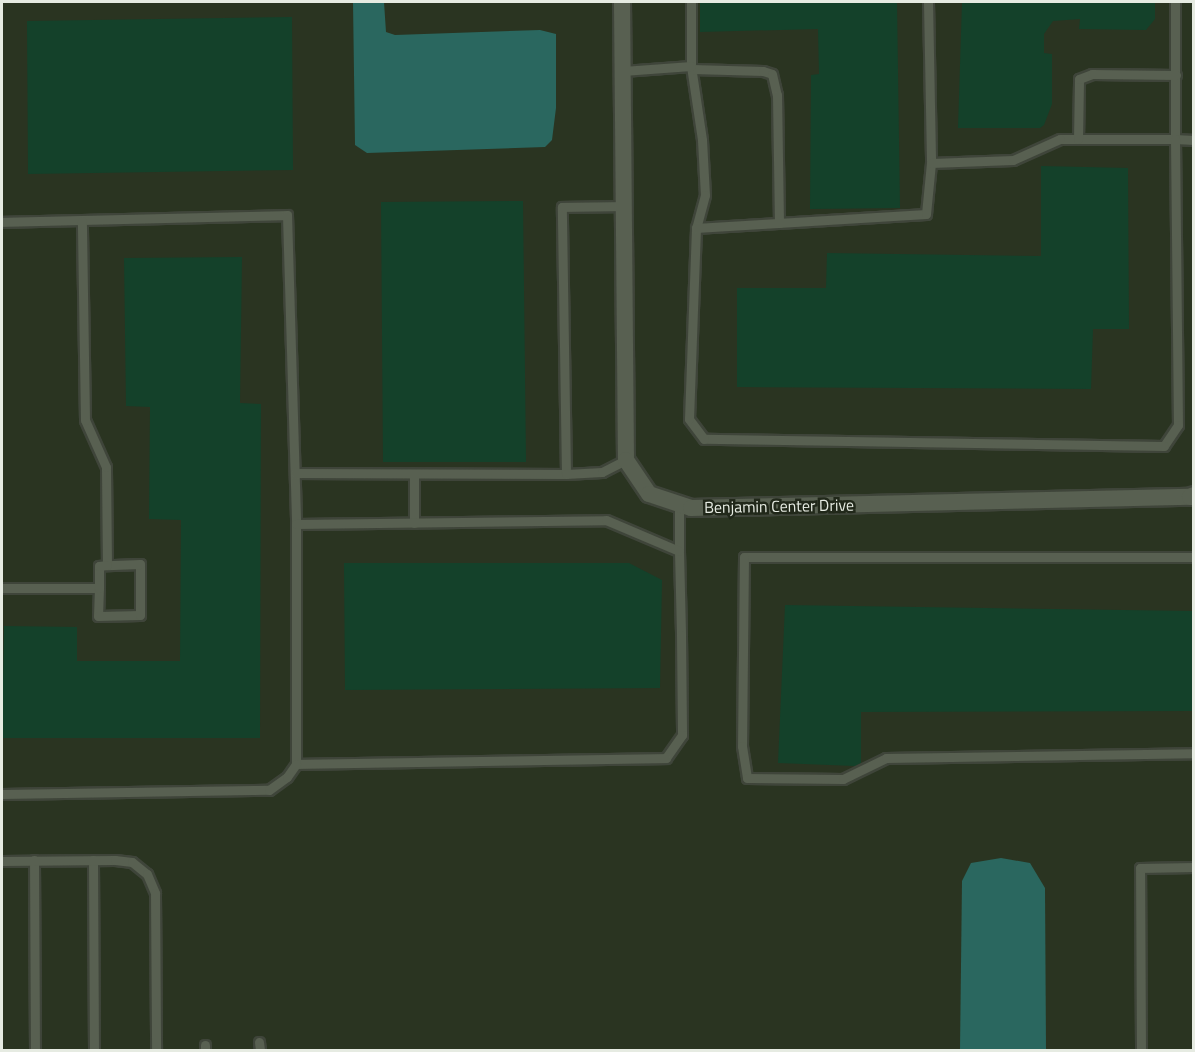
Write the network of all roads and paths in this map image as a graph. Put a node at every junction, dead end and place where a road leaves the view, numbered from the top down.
1 (622, 2) edge
2 (691, 2) edge
3 (928, 2) edge
4 (1175, 2) edge
5 (692, 68) junction
6 (623, 71) junction
7 (1176, 75) junction
8 (1077, 139) junction
9 (1175, 140) junction
10 (1194, 140) edge
11 (931, 163) junction
12 (624, 206) junction
13 (82, 221) junction
14 (2, 222) edge
15 (778, 223) junction
16 (696, 228) junction
17 (626, 460) junction
18 (295, 473) junction
19 (414, 474) junction
20 (566, 474) junction
21 (1194, 495) edge
22 (679, 504) junction
23 (414, 523) junction
24 (297, 524) junction
25 (679, 551) junction
26 (1194, 557) edge
27 (107, 565) junction
28 (2, 588) edge
29 (99, 588) junction
30 (1194, 753) edge
31 (296, 764) junction
32 (2, 795) edge
33 (33, 860) junction
34 (93, 860) junction
35 (2, 861) edge
36 (1194, 867) edge
37 (35, 1050) edge
38 (94, 1050) edge
39 (156, 1050) edge
40 (1141, 1050) edge

1 - 6 street
2 - 5 lane
3 - 11 lane
4 - 7 lane
5 - 6 lane
5 - 15 lane
5 - 16 lane
6 - 12 street
7 - 8 lane
7 - 9 lane
8 - 9 lane
8 - 11 lane
9 - 10 lane
9 - 16 lane
11 - 15 lane
12 - 17 street
12 - 20 lane
13 - 14 lane
13 - 18 lane
13 - 27 lane
15 - 16 lane
17 - 20 lane
17 - 22 street, Benjamin Center Drive
18 - 19 lane
18 - 24 lane
19 - 20 lane
19 - 23 lane
21 - 22 street, Benjamin Center Drive
22 - 25 lane
23 - 24 lane
23 - 25 lane
24 - 31 lane
25 - 31 lane
26 - 30 lane
27 - 29 lane
27 - 29 lane
28 - 29 lane
31 - 32 lane
33 - 34 lane
33 - 35 lane
33 - 37 lane
34 - 38 lane
34 - 39 lane
36 - 40 lane

